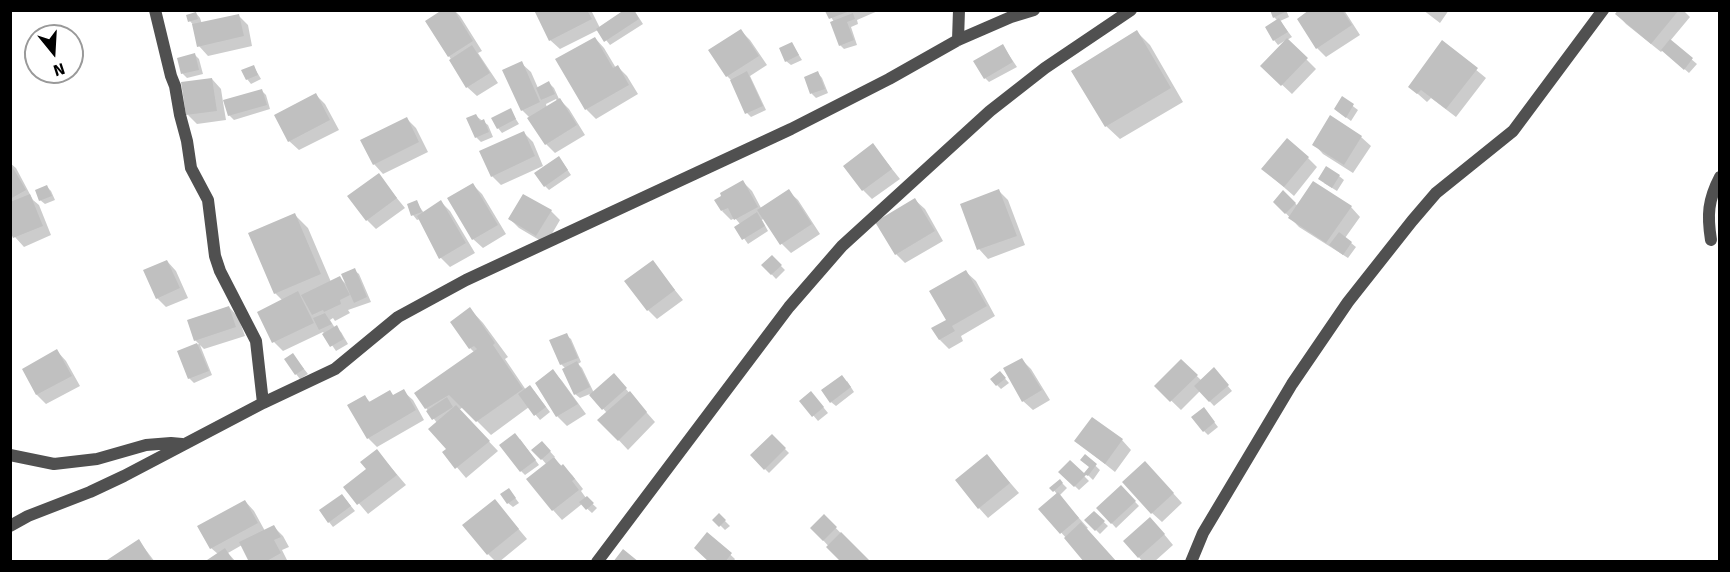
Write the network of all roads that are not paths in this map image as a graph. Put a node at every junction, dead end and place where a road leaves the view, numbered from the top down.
1 (154, 10) edge
2 (959, 10) edge
3 (1034, 10) edge
4 (1131, 10) edge
5 (1603, 10) edge
6 (958, 40) junction
7 (1719, 177) edge
8 (1711, 240) dead end
9 (263, 403) junction
10 (183, 444) junction
11 (10, 455) edge
12 (10, 526) edge
13 (597, 561) edge
14 (1191, 561) edge

1 - 9 street
2 - 6 street
3 - 6 street
4 - 13 street
5 - 14 street
6 - 9 street
7 - 8 street
9 - 10 street
10 - 11 street
10 - 12 street

